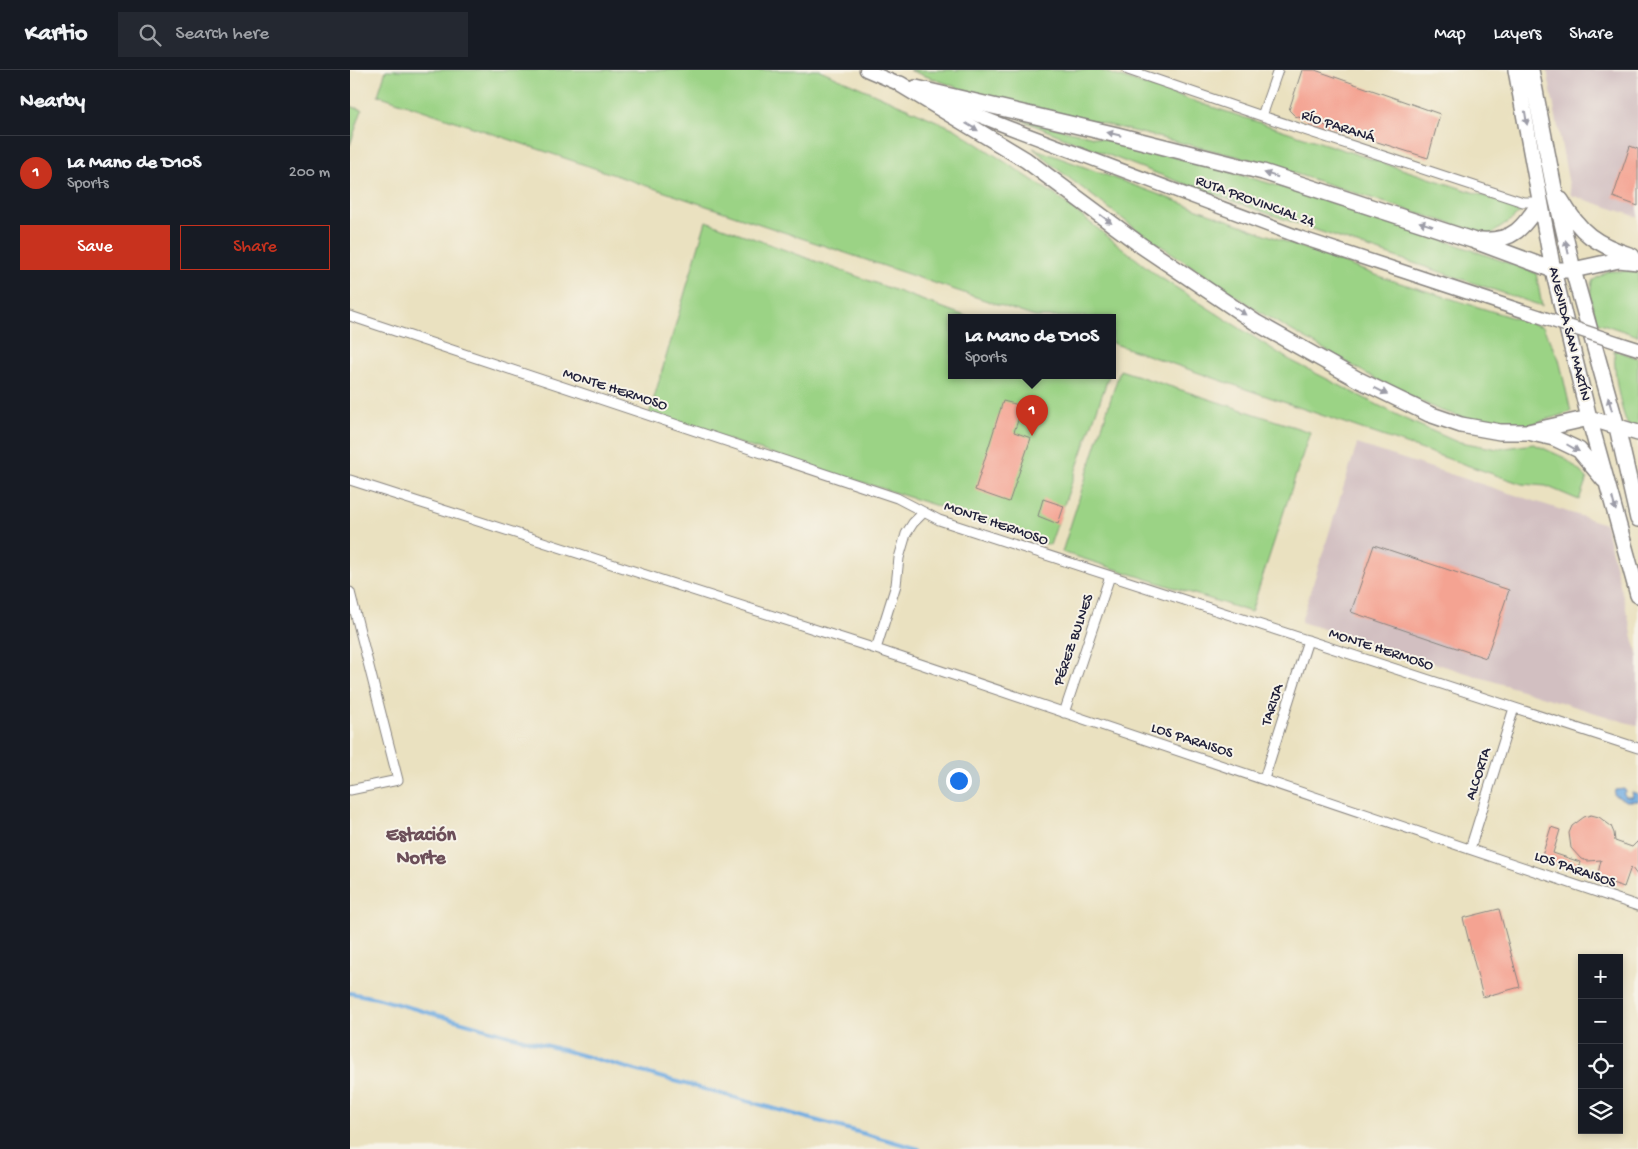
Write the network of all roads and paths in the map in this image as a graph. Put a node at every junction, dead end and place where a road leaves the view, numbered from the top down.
1 (866, 70) edge
2 (1128, 70) edge
3 (1278, 70) edge
4 (1516, 70) edge
5 (1531, 70) edge
6 (900, 84) junction
7 (1262, 116) junction
8 (1554, 188) junction
9 (1540, 202) junction
10 (1472, 240) junction
11 (1638, 260) edge
12 (1553, 270) junction
13 (1573, 270) junction
14 (350, 316) edge
15 (1638, 349) edge
16 (1589, 418) junction
17 (1617, 427) junction
18 (1528, 432) junction
19 (1638, 433) edge
20 (350, 480) edge
21 (1608, 484) junction
22 (924, 512) junction
23 (1638, 519) edge
24 (1110, 576) junction
25 (350, 592) edge
26 (1638, 595) edge
27 (1308, 640) junction
28 (876, 649) junction
29 (1514, 708) junction
30 (1064, 713) junction
31 (1638, 748) edge
32 (1264, 779) junction
33 (350, 790) edge
34 (1470, 849) junction
35 (1638, 906) edge

1 - 6 main road, RUTA PROVINCIAL 24
2 - 7 street, RÍO PARANÁ
3 - 7 street
4 -> 9 main road, AVENIDA SAN MARTÍN
5 - 8 main road, AVENIDA SAN MARTÍN
10 -> 6 main road
6 - 15 main road, RUTA PROVINCIAL 24, bridge
6 -> 18 main road
7 - 9 street, RÍO PARANÁ
8 - 11 main road
13 -> 8 main road, AVENIDA SAN MARTÍN
9 - 10 main road
9 - 12 main road, AVENIDA SAN MARTÍN
10 - 12 main road
11 - 13 main road
12 - 13 main road
12 - 16 main road, AVENIDA SAN MARTÍN
17 -> 13 main road, AVENIDA SAN MARTÍN
14 - 22 street, MONTE HERMOSO
16 - 17 main road
16 - 18 main road
16 - 21 main road, AVENIDA SAN MARTÍN
17 - 19 main road
17 - 23 main road, AVENIDA SAN MARTÍN
18 -> 21 main road
20 - 28 street, LOS PARAISOS
21 -> 26 main road, AVENIDA SAN MARTÍN
22 - 24 street, MONTE HERMOSO
22 - 28 street
24 - 27 street, MONTE HERMOSO
24 - 30 street, PÉREZ BULNES
25 - 33 street
27 - 29 street, MONTE HERMOSO
27 - 32 street, TARIJA
28 - 30 street, LOS PARAISOS
29 - 31 street, MONTE HERMOSO
29 - 34 street, ALCORTA
30 - 32 street, LOS PARAISOS
32 - 34 street, LOS PARAISOS
34 - 35 street, LOS PARAISOS

